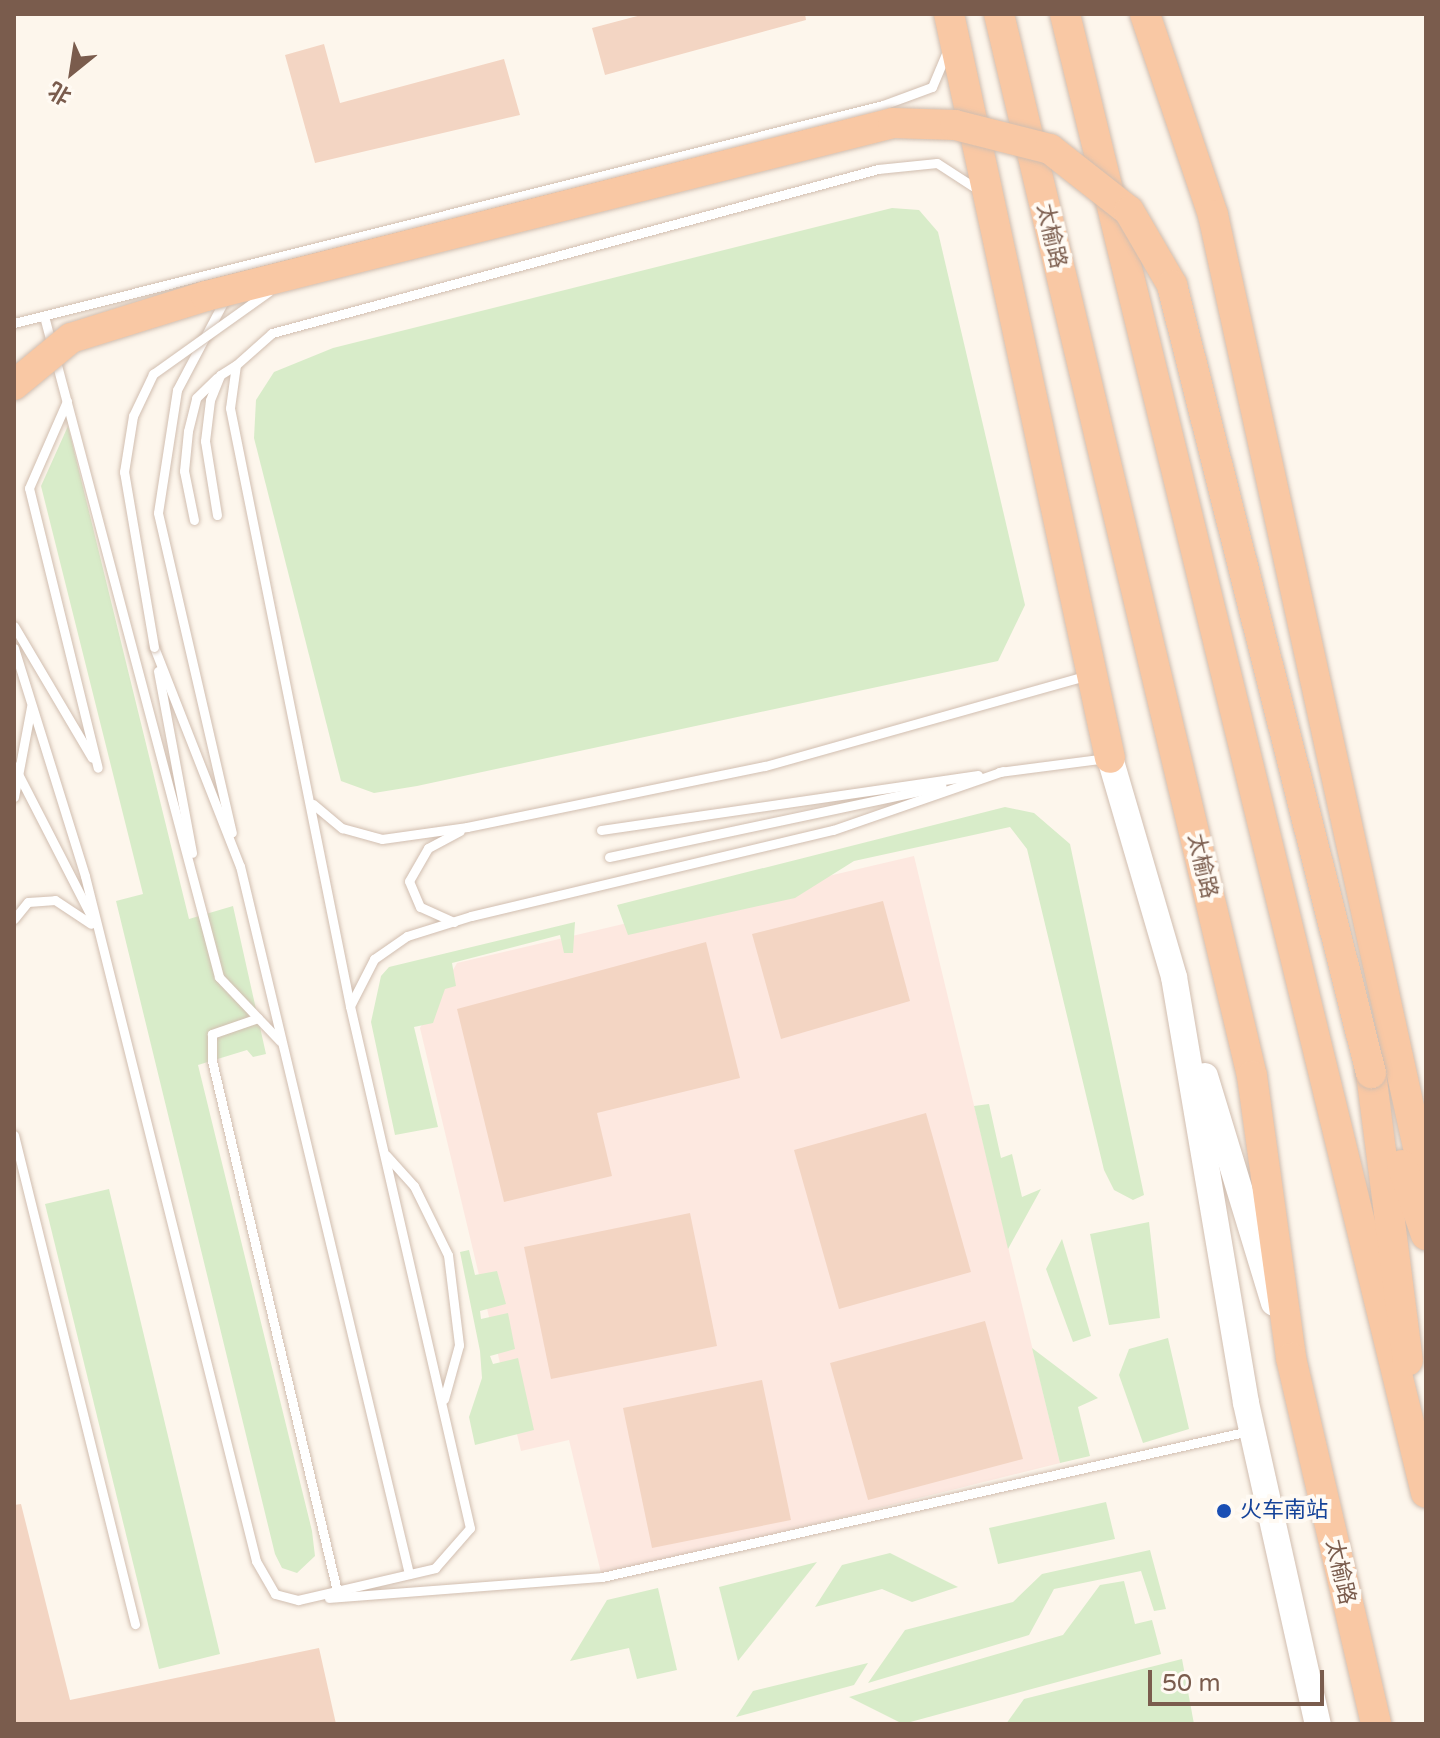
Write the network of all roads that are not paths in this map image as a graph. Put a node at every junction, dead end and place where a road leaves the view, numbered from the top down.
1 (999, 14) edge
2 (1065, 14) edge
3 (1145, 14) edge
4 (951, 24) edge
5 (992, 199) junction
6 (243, 266) junction
7 (298, 273) junction
8 (44, 316) junction
9 (14, 323) edge
10 (236, 365) junction
11 (220, 375) junction
12 (14, 385) edge
13 (67, 401) junction
14 (217, 515) dead end
15 (194, 520) dead end
16 (14, 626) edge
17 (154, 647) junction
18 (14, 648) edge
19 (1093, 674) junction
20 (32, 704) junction
21 (1110, 758) junction
22 (16, 771) edge
23 (1003, 771) junction
24 (14, 797) edge
25 (313, 804) junction
26 (467, 827) junction
27 (601, 830) dead end
28 (609, 857) dead end
29 (240, 866) junction
30 (14, 919) edge
31 (204, 922) junction
32 (454, 922) junction
33 (100, 933) junction
34 (1174, 977) junction
35 (350, 1006) junction
36 (258, 1018) junction
37 (283, 1044) junction
38 (1371, 1073) junction
39 (14, 1135) edge
40 (385, 1154) junction
41 (1426, 1184) edge
42 (1426, 1235) edge
43 (1291, 1358) junction
44 (443, 1402) junction
45 (1252, 1430) junction
46 (1426, 1478) edge
47 (1426, 1493) edge
48 (409, 1574) junction
49 (337, 1591) junction
50 (298, 1600) junction
51 (135, 1624) dead end
52 (1320, 1724) edge
53 (1376, 1724) edge

1 - 43 highway, 太榆路
2 - 47 highway
3 - 41 highway
4 - 5 highway
4 - 6 lane
5 - 10 lane
5 - 19 highway
6 - 8 lane
6 - 29 lane
7 - 12 highway, bridge
7 - 17 lane, bridge
7 - 38 highway, bridge
8 - 9 lane
8 - 13 lane
10 - 11 lane
10 - 25 lane
11 - 14 lane
11 - 15 lane
13 - 16 lane
13 - 31 lane
17 - 29 lane
17 - 31 lane
18 - 20 lane
19 - 21 highway
19 - 26 lane
20 - 22 lane
20 - 33 lane
21 - 23 lane
21 - 34 main road
22 - 24 lane
22 - 33 lane
23 - 27 lane
23 - 28 lane
23 - 32 lane
25 - 26 lane
25 - 35 lane
26 - 32 lane
29 - 37 lane
30 - 33 lane
31 - 36 lane
32 - 35 lane
33 - 50 lane
34 - 43 main road
34 - 45 main road
35 - 40 lane
36 - 37 lane
36 - 49 lane
37 - 48 lane
38 - 42 highway
38 - 46 highway
39 - 51 lane
40 - 44 lane
40 - 44 lane
43 - 53 highway, 太榆路
44 - 48 lane
45 - 50 lane
45 - 52 main road
48 - 49 lane
49 - 50 lane

